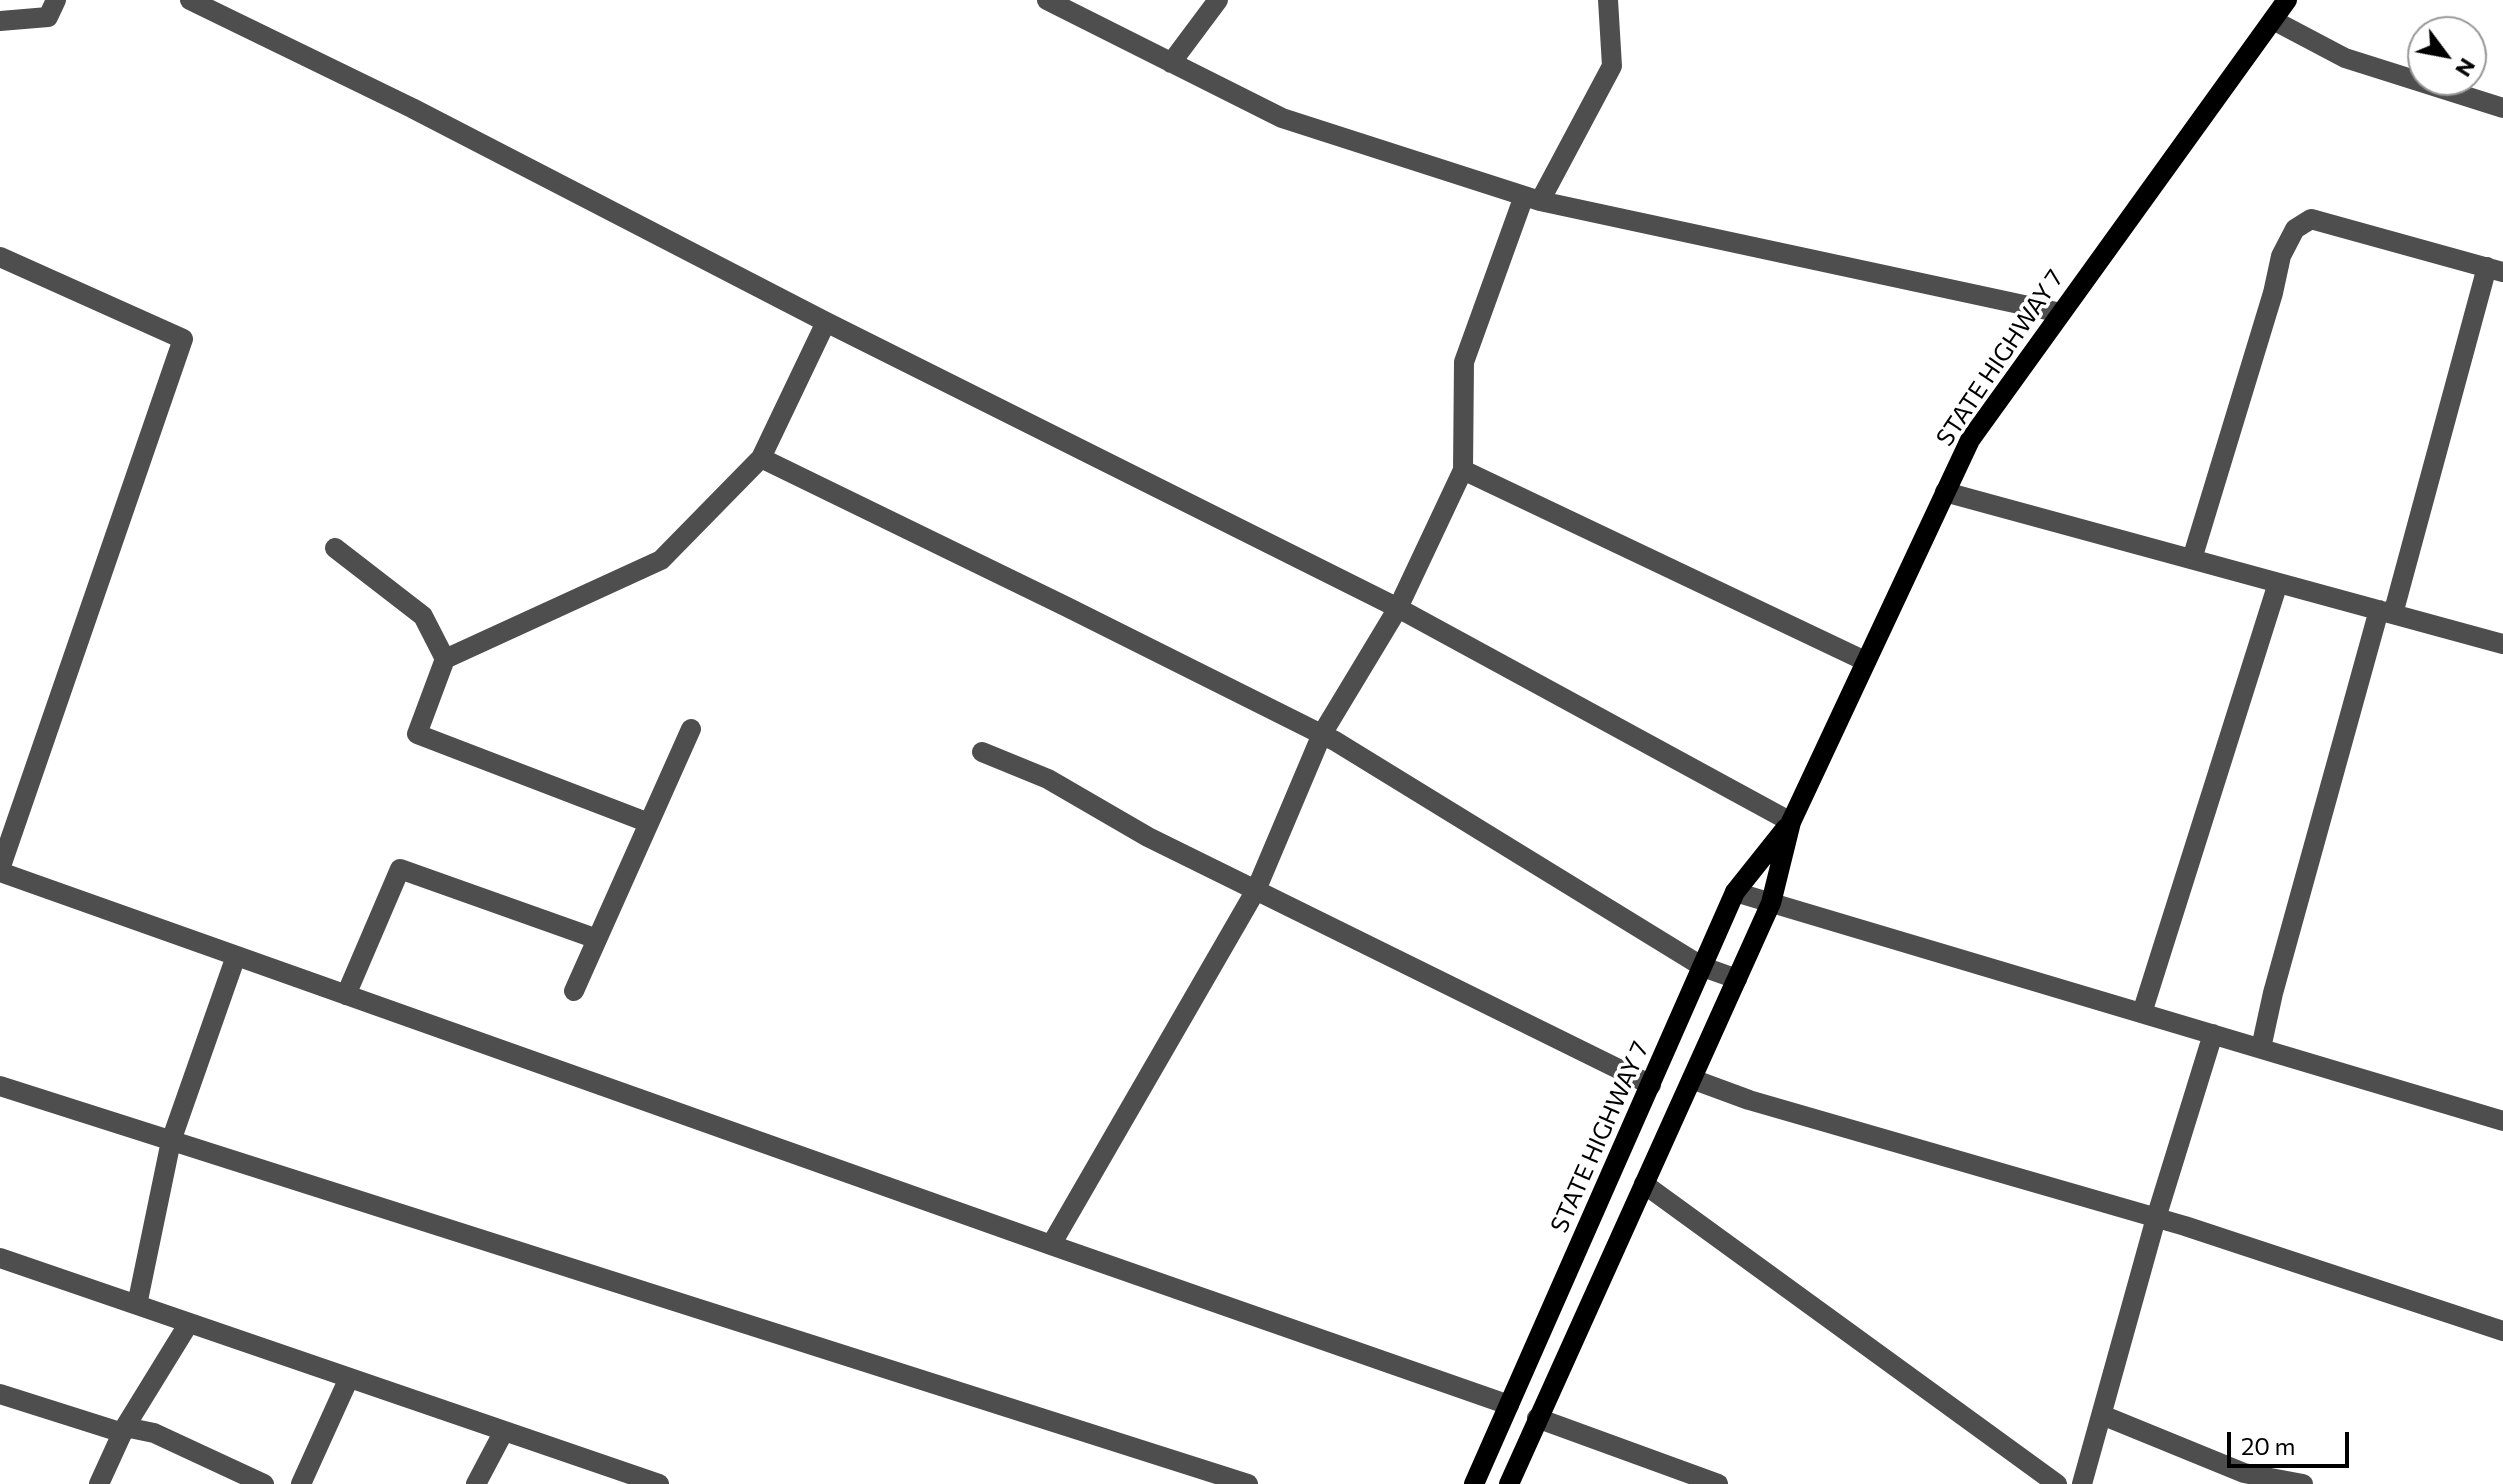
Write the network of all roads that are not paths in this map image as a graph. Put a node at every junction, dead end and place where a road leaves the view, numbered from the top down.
1 (56, 0) edge
2 (190, 0) edge
3 (1047, 0) edge
4 (1218, 0) edge
5 (1608, 0) edge
6 (2287, 0) edge
7 (2273, 20) junction
8 (0, 21) edge
9 (1171, 63) junction
10 (2503, 108) edge
11 (1532, 198) junction
12 (0, 257) edge
13 (2495, 269) edge
14 (2061, 313) junction
15 (826, 322) junction
16 (761, 458) junction
17 (1463, 470) junction
18 (1945, 492) junction
19 (335, 548) dead end
20 (2192, 559) junction
21 (2278, 583) junction
22 (1398, 608) junction
23 (2386, 612) junction
24 (2503, 644) edge
25 (445, 659) junction
26 (1865, 661) junction
27 (691, 729) dead end
28 (1322, 734) junction
29 (982, 752) dead end
30 (1791, 822) junction
31 (649, 823) junction
32 (0, 871) edge
33 (1256, 890) junction
34 (1735, 892) junction
35 (1771, 903) junction
36 (597, 939) junction
37 (236, 956) junction
38 (1703, 967) junction
39 (1737, 979) junction
40 (574, 991) dead end
41 (346, 995) junction
42 (2142, 1013) junction
43 (2213, 1034) junction
44 (2261, 1048) junction
45 (1692, 1079) junction
46 (1651, 1085) junction
47 (0, 1086) edge
48 (2503, 1121) edge
49 (171, 1141) junction
50 (1644, 1184) junction
51 (2156, 1218) junction
52 (1051, 1245) junction
53 (1, 1261) edge
54 (137, 1305) junction
55 (189, 1323) junction
56 (2503, 1331) edge
57 (349, 1378) junction
58 (0, 1394) edge
59 (1509, 1405) junction
60 (2102, 1415) junction
61 (1537, 1418) junction
62 (124, 1430) junction
63 (504, 1431) junction
64 (99, 1484) edge
65 (264, 1484) edge
66 (301, 1484) edge
67 (476, 1484) edge
68 (659, 1484) edge
69 (1248, 1484) edge
70 (1474, 1484) edge
71 (1509, 1484) edge
72 (1718, 1484) edge
73 (2057, 1484) edge
74 (2082, 1484) edge
75 (2303, 1484) edge

1 - 8 street
2 - 15 street
3 - 9 street
4 - 9 street
5 - 11 street
6 - 7 main road, STATE HIGHWAY 7
7 - 10 street
7 - 14 main road, STATE HIGHWAY 7
9 - 11 street
11 - 14 street
11 - 17 street
12 - 32 street
13 - 20 street
13 - 23 street
14 - 18 main road, STATE HIGHWAY 7
15 - 16 street
15 - 22 street
16 - 25 street
16 - 28 street
17 - 22 street
17 - 26 street
18 - 20 street
18 - 26 main road, STATE HIGHWAY 7
19 - 25 street
20 - 21 street
21 - 23 street
21 - 42 street
22 - 28 street
22 - 30 street
23 - 24 street
23 - 44 street
25 - 31 street
26 - 30 main road, STATE HIGHWAY 7
27 - 31 street
28 - 33 street
28 - 38 street
29 - 33 street
30 - 34 main road, STATE HIGHWAY 7
30 - 35 main road, STATE HIGHWAY 7
31 - 36 street
32 - 37 street
33 - 46 street
33 - 52 street
34 - 35 street
34 - 38 main road, STATE HIGHWAY 7
35 - 39 main road, STATE HIGHWAY 7
35 - 42 street
36 - 40 street
36 - 41 street
37 - 41 street
37 - 49 street
38 - 39 street
38 - 46 main road, STATE HIGHWAY 7
39 - 45 main road, STATE HIGHWAY 7
41 - 52 street
42 - 43 street
43 - 44 street
43 - 51 street
44 - 48 street
45 - 50 main road, STATE HIGHWAY 7
45 - 51 street
46 - 59 main road, STATE HIGHWAY 7
47 - 49 street
49 - 54 street
49 - 69 street
50 - 61 main road, STATE HIGHWAY 7
50 - 73 street
51 - 56 street
51 - 60 street
52 - 59 street
53 - 54 street
54 - 55 street
55 - 57 street
55 - 62 street
57 - 63 street
57 - 66 street
58 - 62 street
59 - 70 main road, STATE HIGHWAY 7
60 - 74 street
60 - 75 street
61 - 71 main road, STATE HIGHWAY 7
61 - 72 street
62 - 64 street
62 - 65 street
63 - 67 street
63 - 68 street

